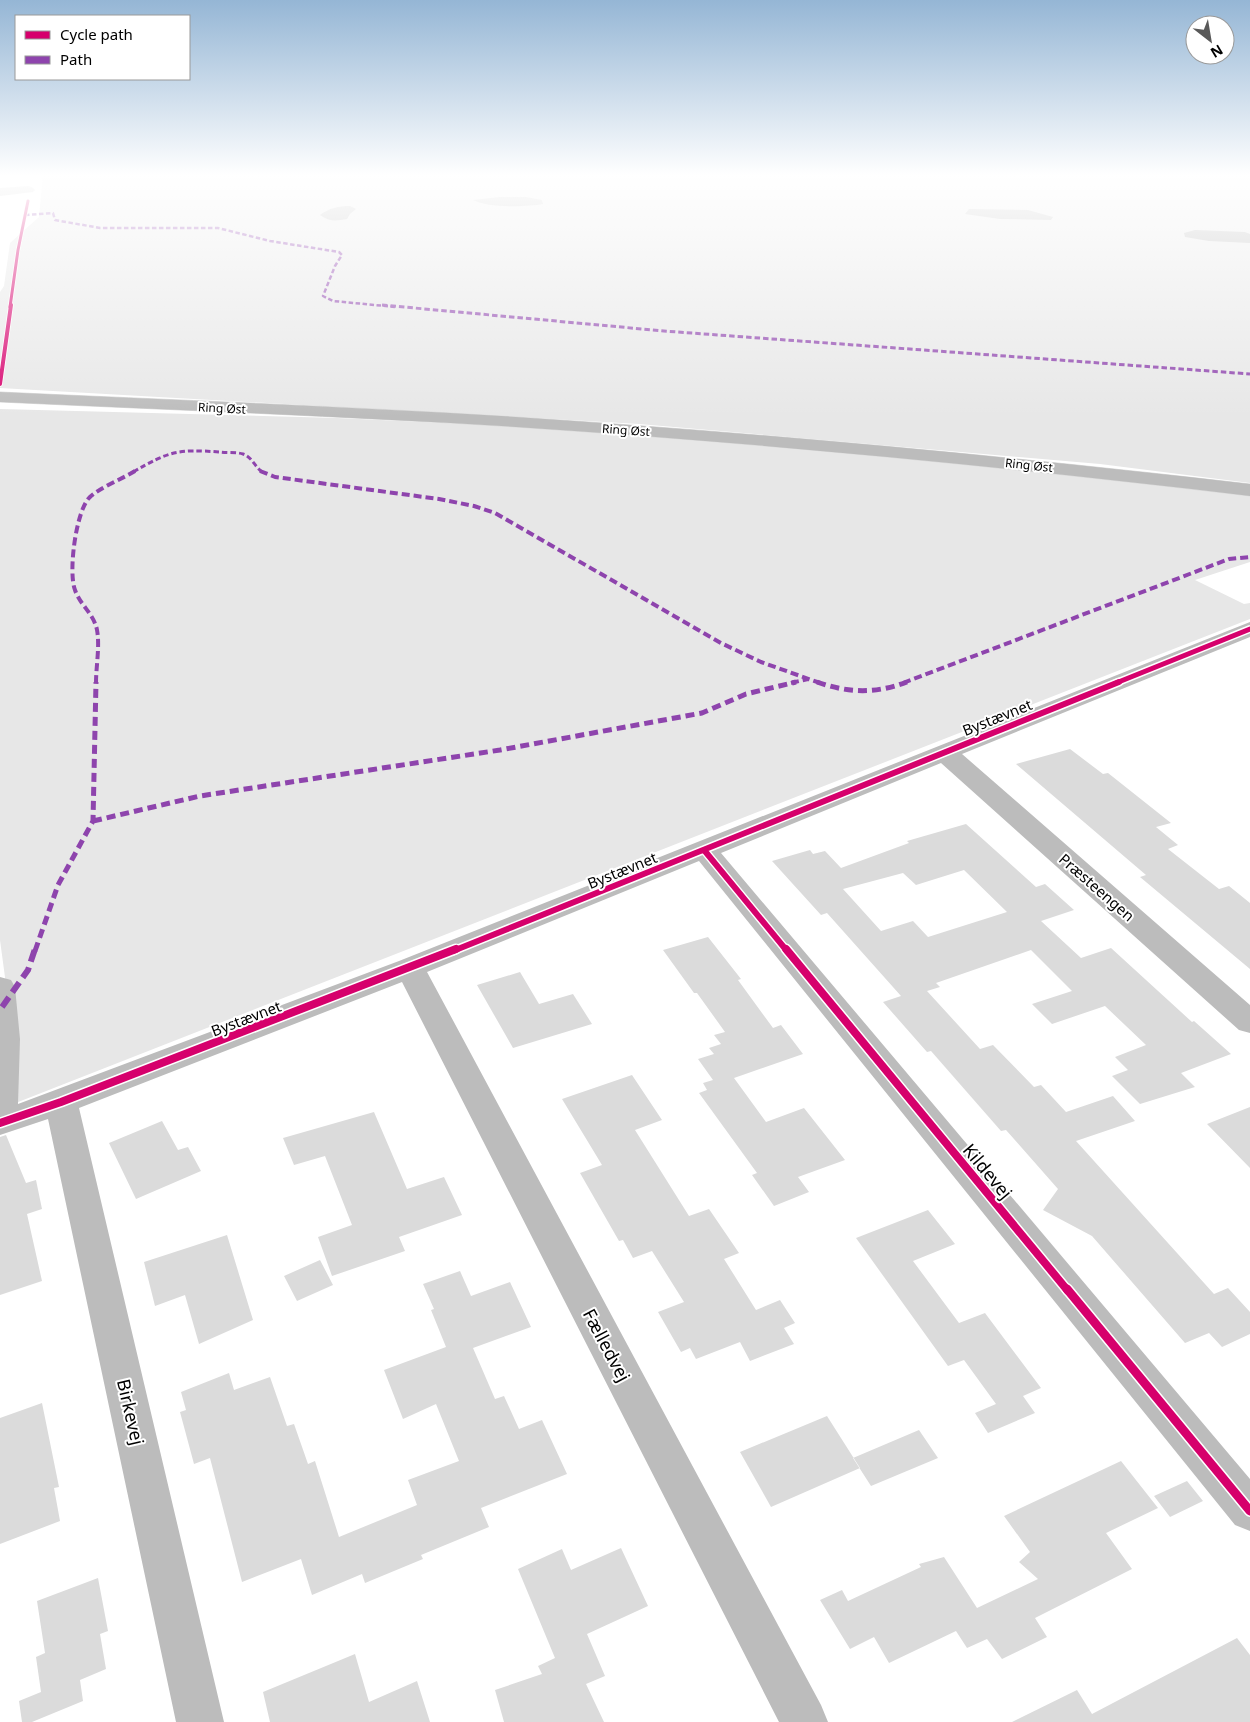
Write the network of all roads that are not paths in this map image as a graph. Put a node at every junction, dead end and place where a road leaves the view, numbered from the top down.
1 (0, 397) edge
2 (1250, 490) edge
3 (1250, 629) edge
4 (944, 752) junction
5 (704, 850) junction
6 (410, 968) junction
7 (0, 987) edge
8 (1250, 1022) edge
9 (61, 1102) junction
10 (1, 1123) edge
11 (1250, 1511) edge
12 (200, 1722) edge
13 (804, 1722) edge

1 - 2 street, Ring Øst
3 - 4 street, Bystævnet
4 - 5 street, Bystævnet
4 - 8 street, Præsteengen
5 - 6 street, Bystævnet
5 - 11 street, Kildevej
6 - 9 street, Bystævnet
6 - 13 street, Fælledvej
7 - 10 street
9 - 10 street, Bystævnet
9 - 12 street, Birkevej

